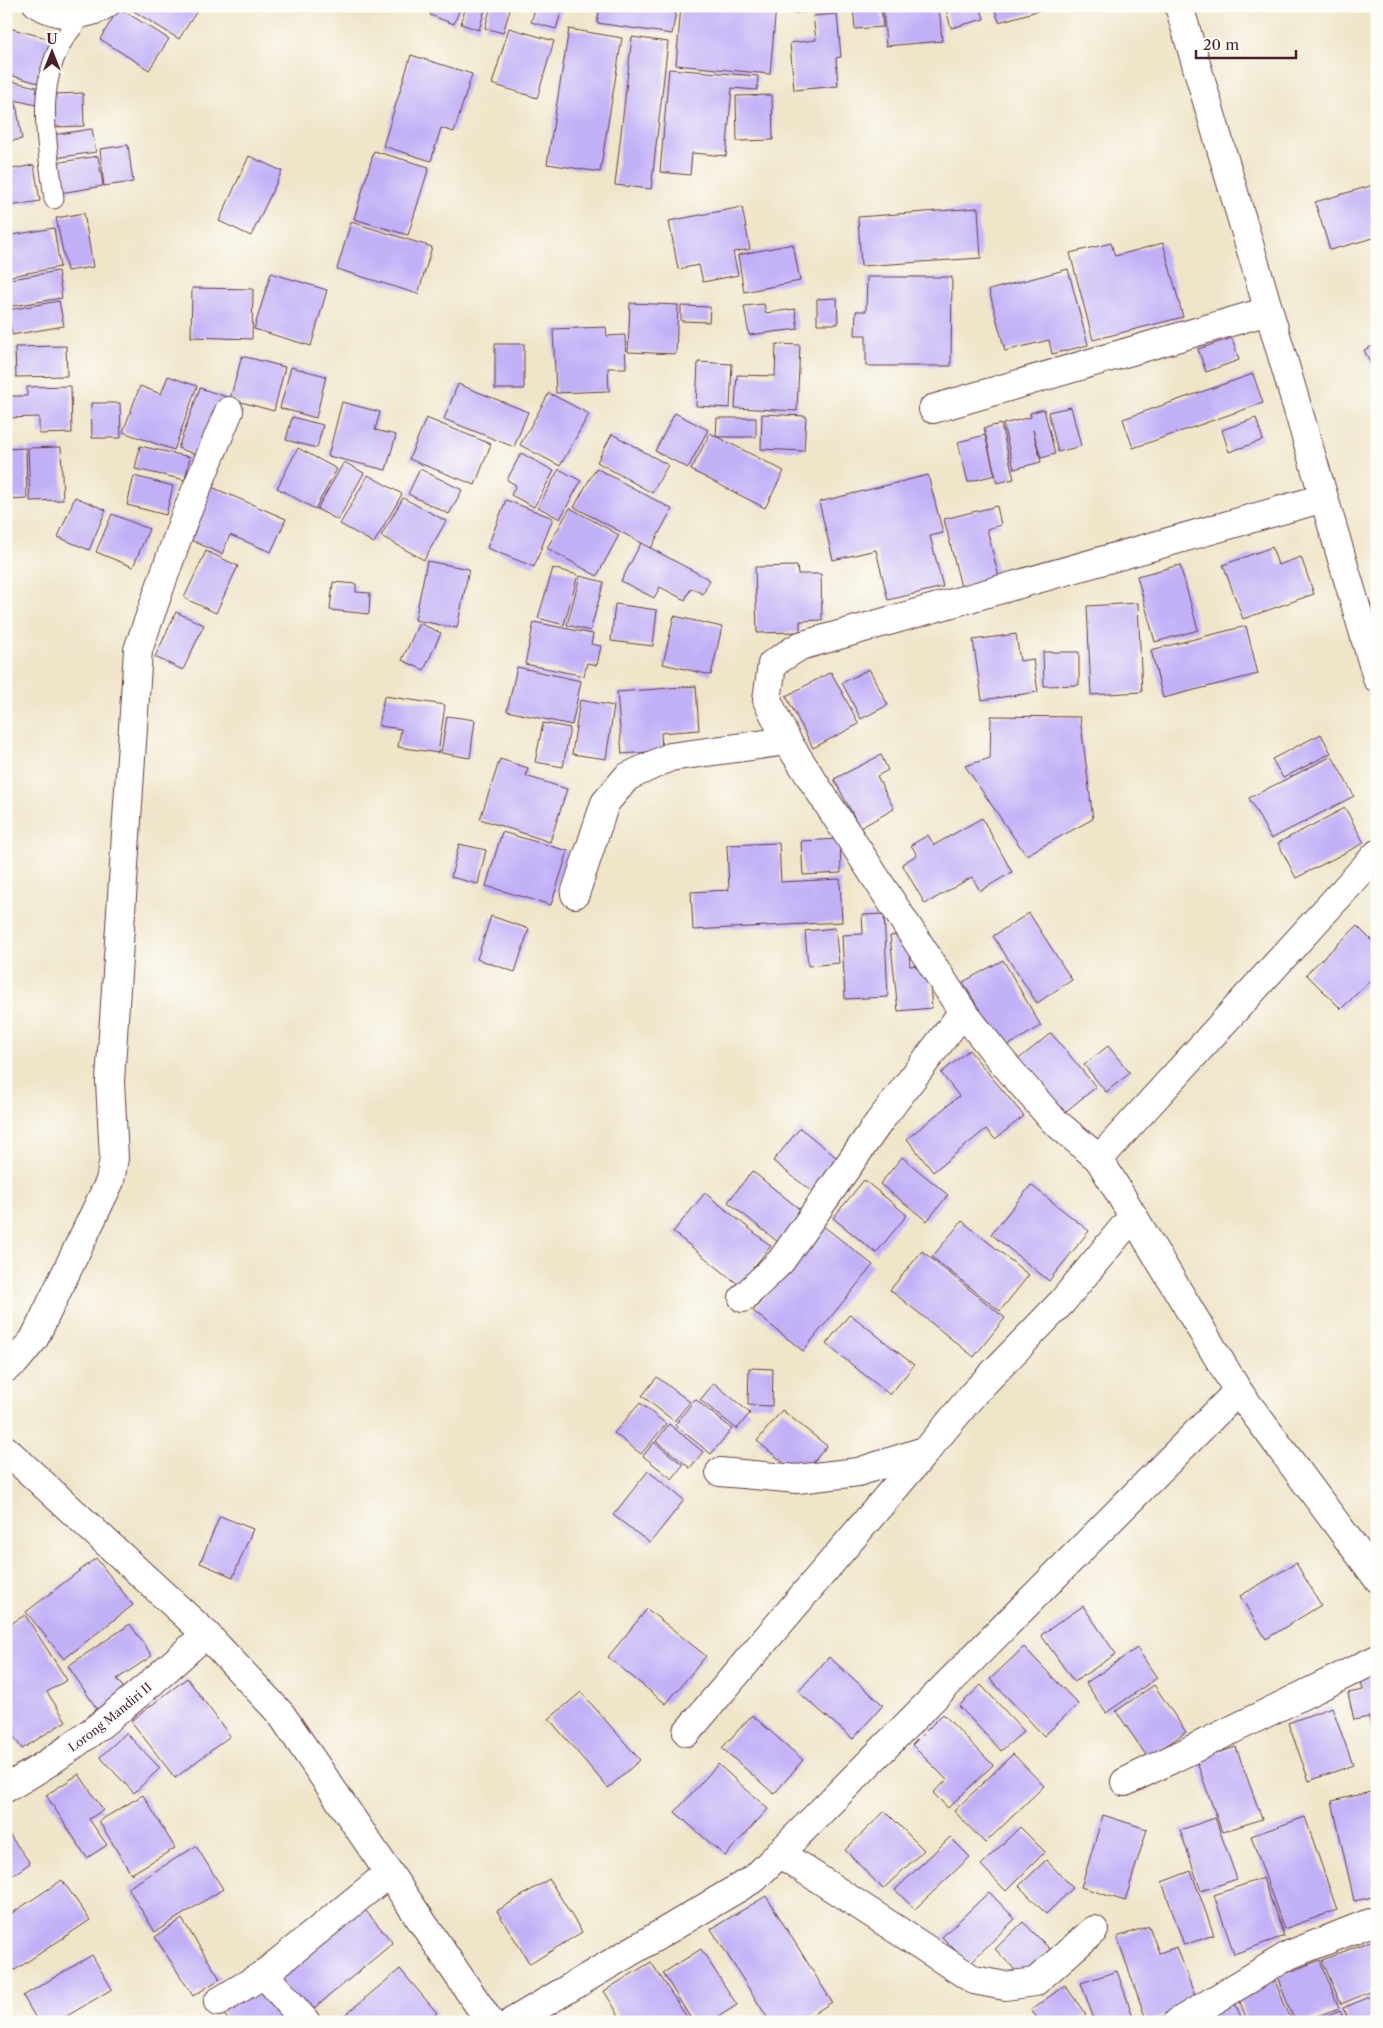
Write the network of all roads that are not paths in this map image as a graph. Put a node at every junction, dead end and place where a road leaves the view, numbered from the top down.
1 (33, 6) edge
2 (111, 6) edge
3 (1179, 6) edge
4 (79, 20) junction
5 (54, 199) dead end
6 (1268, 311) junction
7 (933, 409) dead end
8 (229, 411) dead end
9 (1324, 498) junction
10 (1377, 678) edge
11 (787, 741) junction
12 (1377, 854) edge
13 (576, 894) dead end
14 (964, 1012) junction
15 (1099, 1159) junction
16 (1134, 1216) junction
17 (743, 1298) dead end
18 (6, 1368) edge
19 (1238, 1391) junction
20 (6, 1450) edge
21 (927, 1450) junction
22 (720, 1472) dead end
23 (1377, 1578) edge
24 (206, 1634) junction
25 (1377, 1659) edge
26 (687, 1732) dead end
27 (1124, 1782) dead end
28 (6, 1788) edge
29 (780, 1853) junction
30 (389, 1874) junction
31 (1377, 1920) edge
32 (1094, 1930) dead end
33 (264, 1974) junction
34 (218, 2002) dead end
35 (306, 2022) edge
36 (490, 2022) edge
37 (512, 2022) edge
38 (1178, 2022) edge

1 - 4 lane
2 - 4 lane
3 - 6 street
4 - 5 lane
6 - 7 street
6 - 9 street
8 - 18 street
9 - 10 street
9 - 11 street
11 - 13 street
11 - 14 street
12 - 15 street
14 - 15 street
14 - 17 street
15 - 16 street
16 - 19 street
16 - 21 street
19 - 23 street
19 - 29 street
20 - 24 street
21 - 22 street
21 - 26 street
24 - 28 street, Lorong Mandiri II
24 - 30 street
25 - 27 street
29 - 32 street
29 - 37 street
30 - 33 street
30 - 36 street
31 - 38 street
33 - 34 street
33 - 35 street

